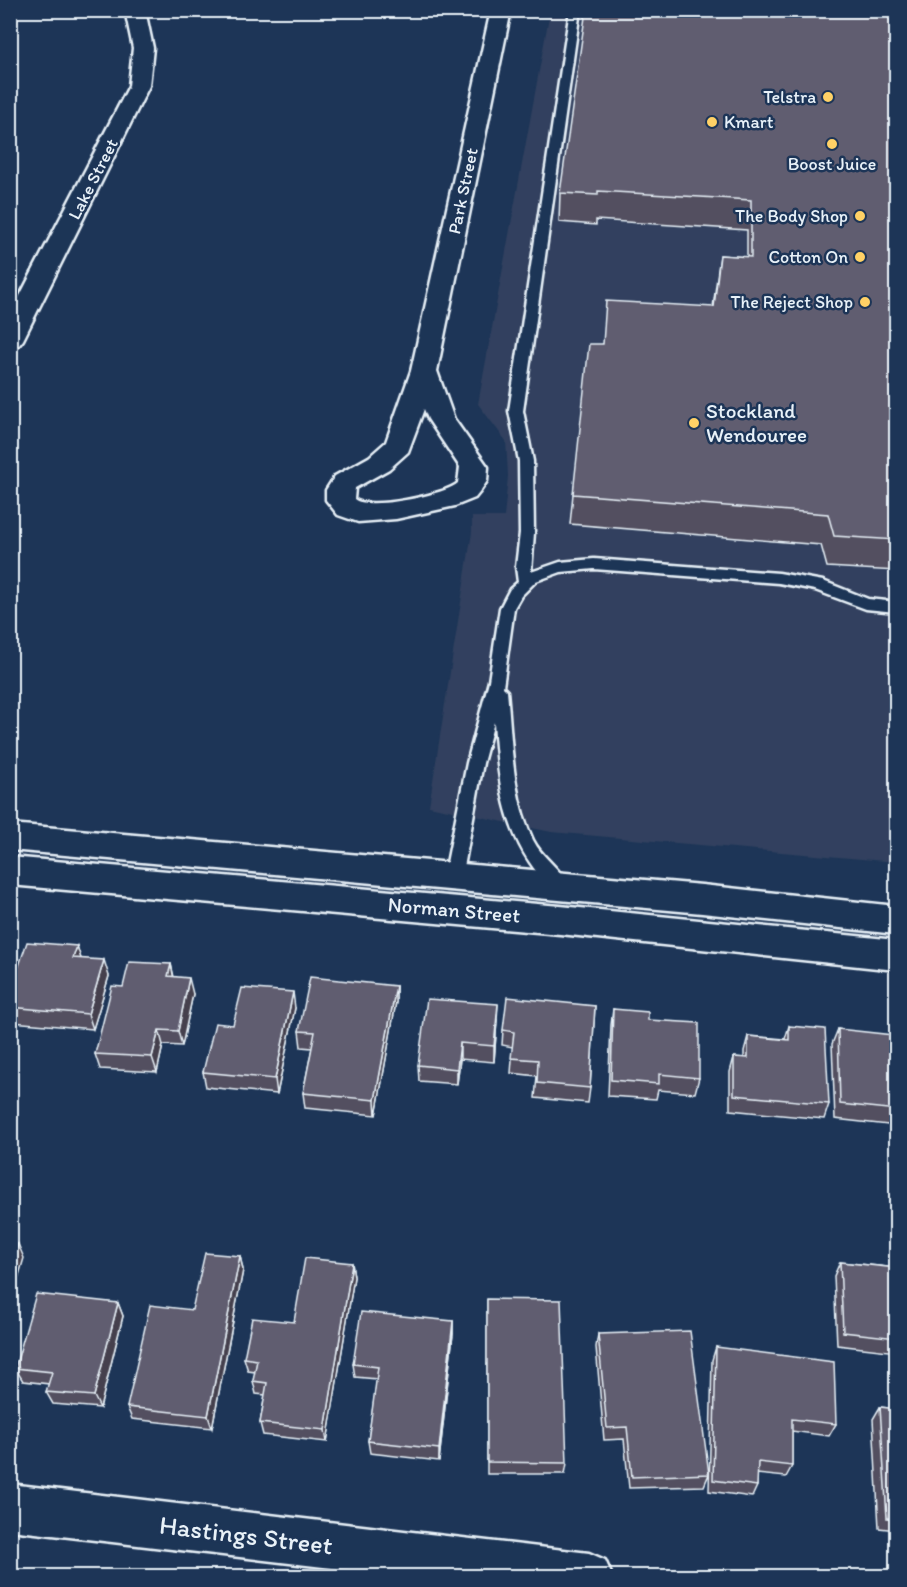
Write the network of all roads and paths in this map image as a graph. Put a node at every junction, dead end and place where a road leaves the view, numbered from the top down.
1 (135, 10) edge
2 (501, 10) edge
3 (575, 10) edge
4 (10, 340) edge
5 (424, 371) junction
6 (525, 582) junction
7 (897, 607) edge
8 (497, 681) junction
9 (10, 837) edge
10 (10, 871) edge
11 (453, 878) junction
12 (561, 887) junction
13 (500, 914) junction
14 (897, 920) edge
15 (897, 955) edge
16 (10, 1507) edge
17 (589, 1576) edge

1 - 4 street, Lake Street
2 - 5 street, Park Street
3 - 6 lane
5 - 5 street, Park Street
6 - 7 lane
6 - 8 lane
8 - 11 lane
8 - 12 lane
9 - 11 street, Norman Street
10 - 13 street, Norman Street
11 - 12 street, Norman Street
11 - 13 street
12 - 14 street, Norman Street
13 - 15 street, Norman Street
16 - 17 street, Hastings Street

